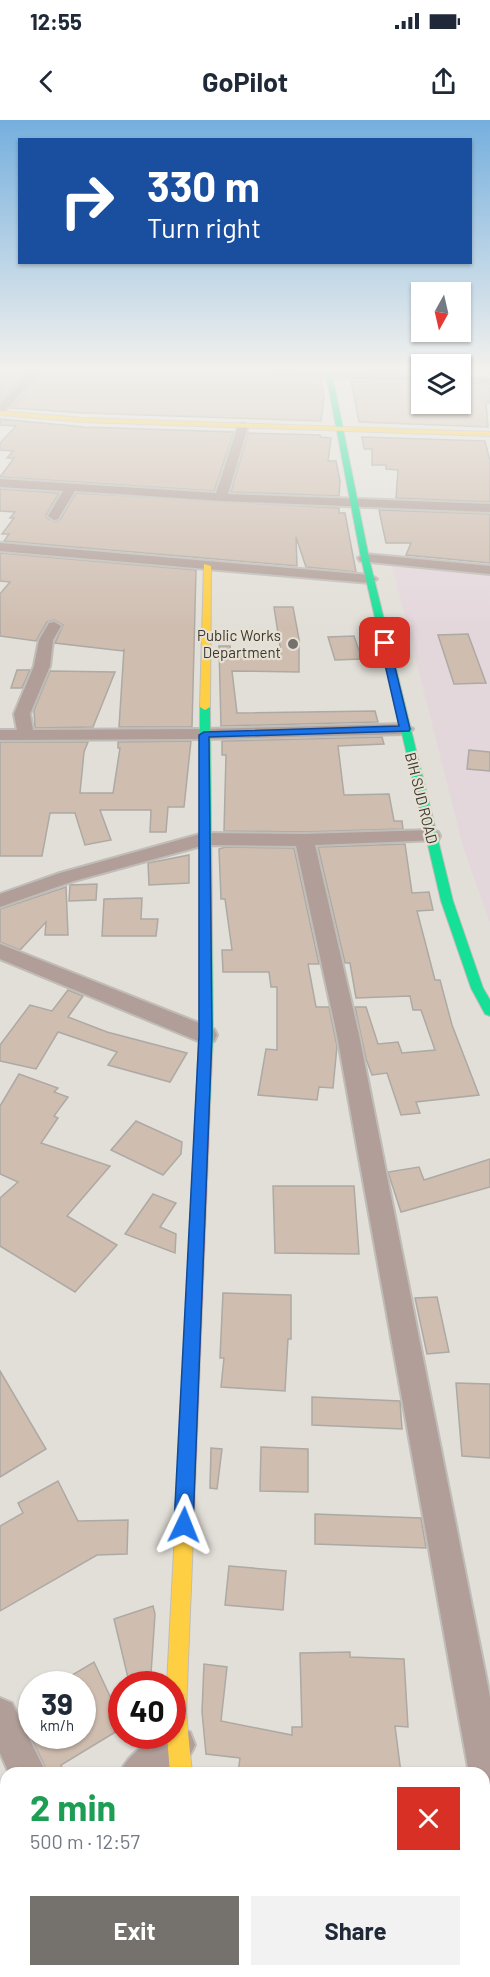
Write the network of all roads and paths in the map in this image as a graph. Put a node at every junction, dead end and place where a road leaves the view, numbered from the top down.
1 (234, 454) edge
2 (345, 454) edge
3 (0, 483) edge
4 (71, 488) junction
5 (221, 497) junction
6 (354, 502) junction
7 (490, 508) edge
8 (54, 516) dead end
9 (0, 548) edge
10 (364, 558) junction
11 (207, 566) junction
12 (490, 570) edge
13 (370, 579) junction
14 (54, 626) dead end
15 (405, 729) junction
16 (26, 734) junction
17 (0, 735) edge
18 (204, 735) junction
19 (431, 836) junction
20 (204, 839) junction
21 (304, 840) junction
22 (0, 901) edge
23 (0, 951) edge
24 (490, 1011) edge
25 (206, 1035) junction
26 (0, 1715) edge
27 (179, 1759) edge
28 (25, 1767) edge
29 (156, 1767) edge
30 (486, 1767) edge

1 - 5 street
2 - 6 main road, BIH SUD ROAD
3 - 4 street
4 - 5 street
4 - 8 street
5 - 6 street
6 - 7 street
6 - 10 main road, BIH SUD ROAD
9 - 11 street
10 - 12 street
10 - 13 main road, BIH SUD ROAD
11 - 13 street
11 - 18 main road
13 - 15 main road, BIH SUD ROAD
14 - 16 street
15 - 18 street
15 - 19 main road, BIH SUD ROAD
16 - 17 street
16 - 18 street
18 - 20 main road
19 - 21 street
19 - 24 main road, BIH SUD ROAD
20 - 21 street
20 - 22 street
20 - 25 main road
21 - 30 street
23 - 25 street
25 - 27 main road
26 - 28 street
27 - 29 street

